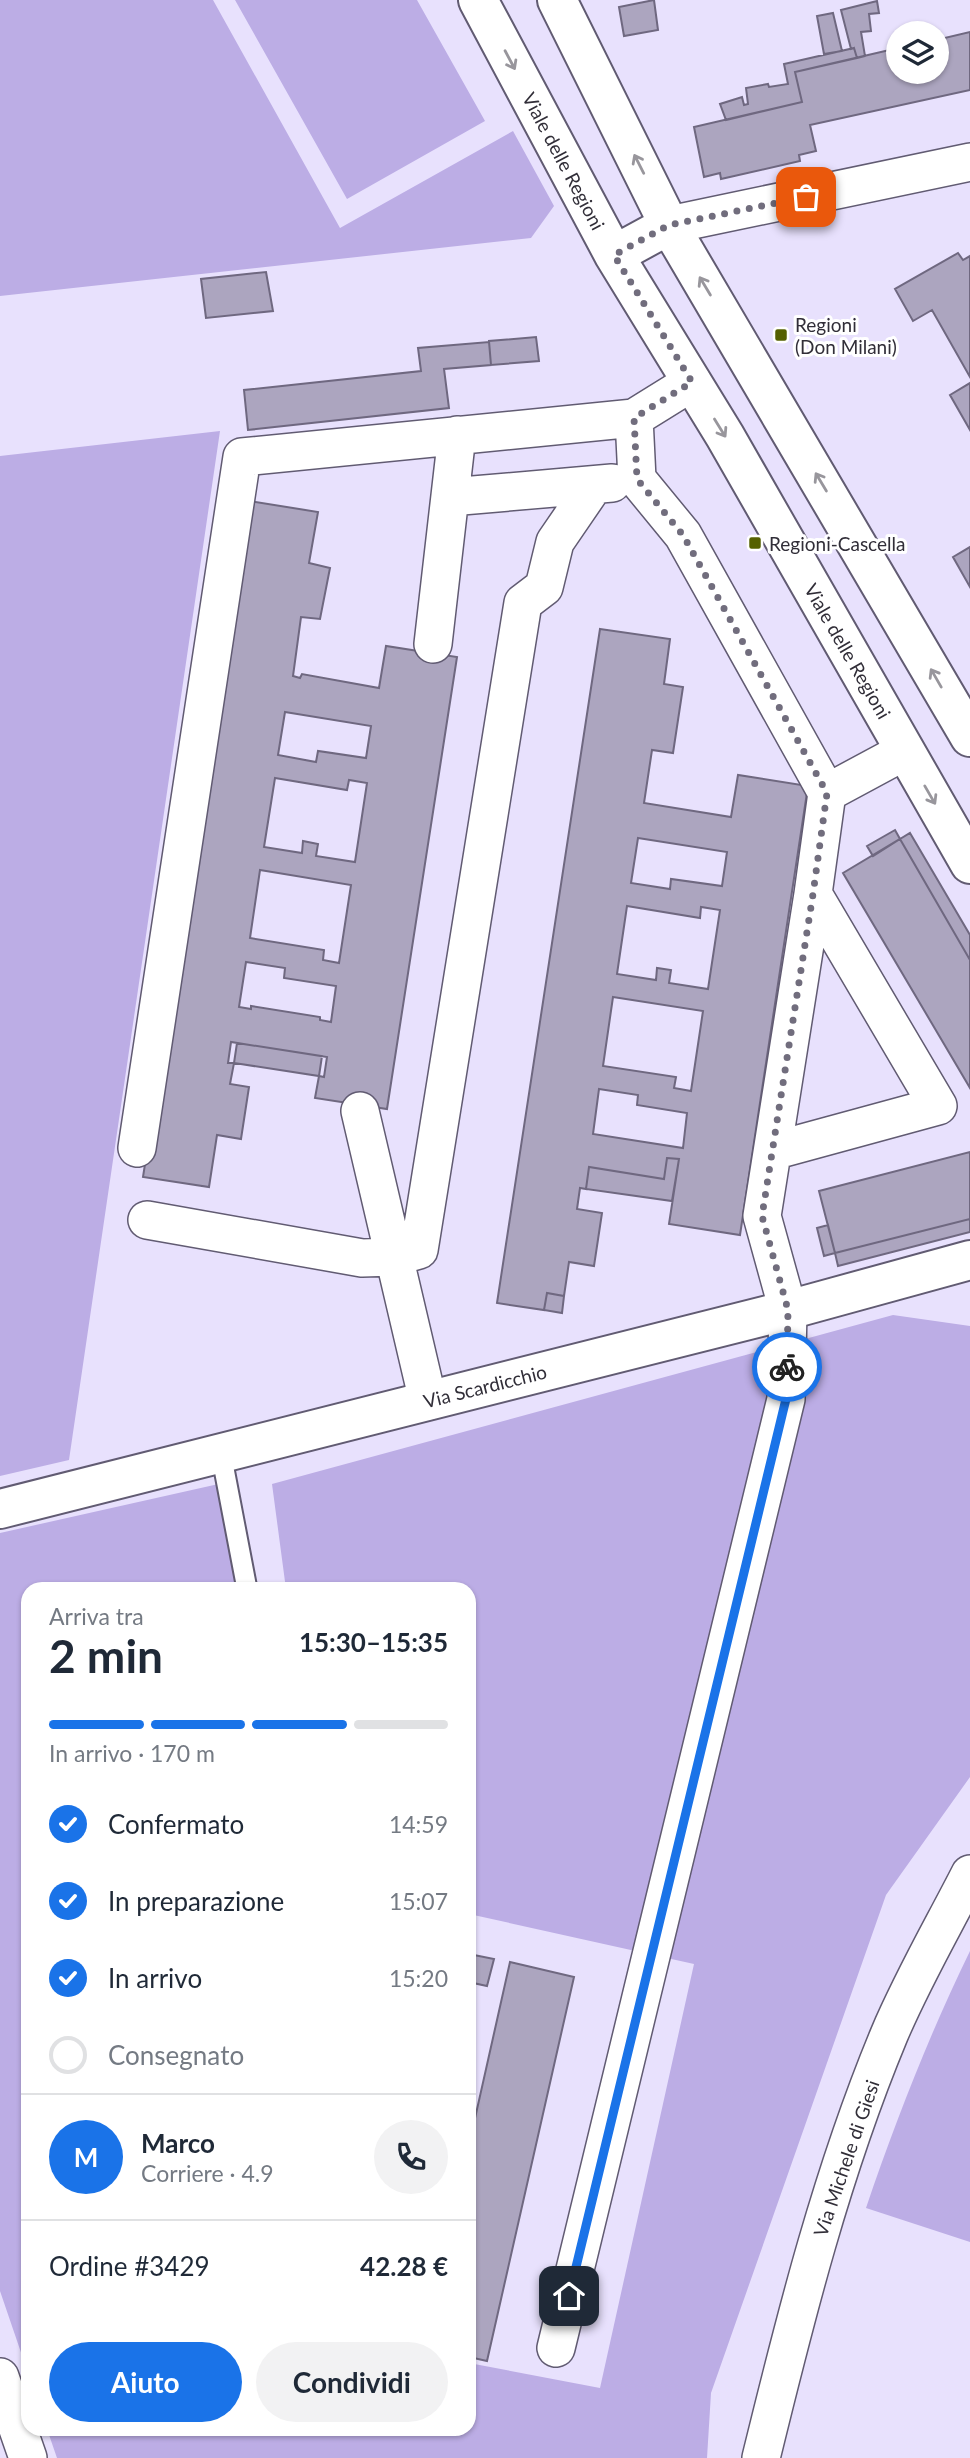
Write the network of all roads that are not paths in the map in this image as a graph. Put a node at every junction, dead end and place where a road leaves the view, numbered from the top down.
1 (478, 0) edge
2 (557, 0) edge
3 (970, 162) edge
4 (669, 225) junction
5 (614, 255) junction
6 (692, 382) junction
7 (634, 418) junction
8 (457, 435) junction
9 (637, 479) junction
10 (594, 485) junction
11 (450, 497) junction
12 (433, 644) dead end
13 (970, 737) edge
14 (905, 751) junction
15 (827, 793) junction
16 (970, 864) edge
17 (813, 894) junction
18 (360, 1111) dead end
19 (138, 1148) dead end
20 (773, 1151) junction
21 (147, 1220) dead end
22 (394, 1257) junction
23 (969, 1261) edge
24 (788, 1310) junction
25 (428, 1401) junction
26 (221, 1452) junction
27 (0, 1509) edge
28 (246, 1582) edge
29 (970, 1874) edge
30 (556, 2348) dead end
31 (0, 2377) edge
32 (28, 2458) edge
33 (761, 2458) edge

1 -> 5 street, Viale delle Regioni
4 -> 2 street
3 - 4 street
4 - 5 street
13 -> 4 street
5 - 6 street, Viale delle Regioni
6 - 7 street
6 -> 14 street, Viale delle Regioni
7 - 8 street
7 - 9 street
8 - 11 street
8 - 19 street
9 - 10 street
9 - 15 street
10 - 11 street
10 - 22 street
11 - 12 street
14 - 15 street
14 -> 16 street, Viale delle Regioni
15 - 17 street
17 - 20 street
17 - 20 street
18 - 22 street
20 - 24 street
21 - 22 street
22 - 25 street
23 - 24 street, Via Scardicchio
24 - 25 street, Via Scardicchio
24 - 30 street
25 - 26 street, Via Scardicchio
26 - 27 street, Via Scardicchio
26 - 28 lane
29 - 33 street, Via Michele di Giesi
31 - 32 street

